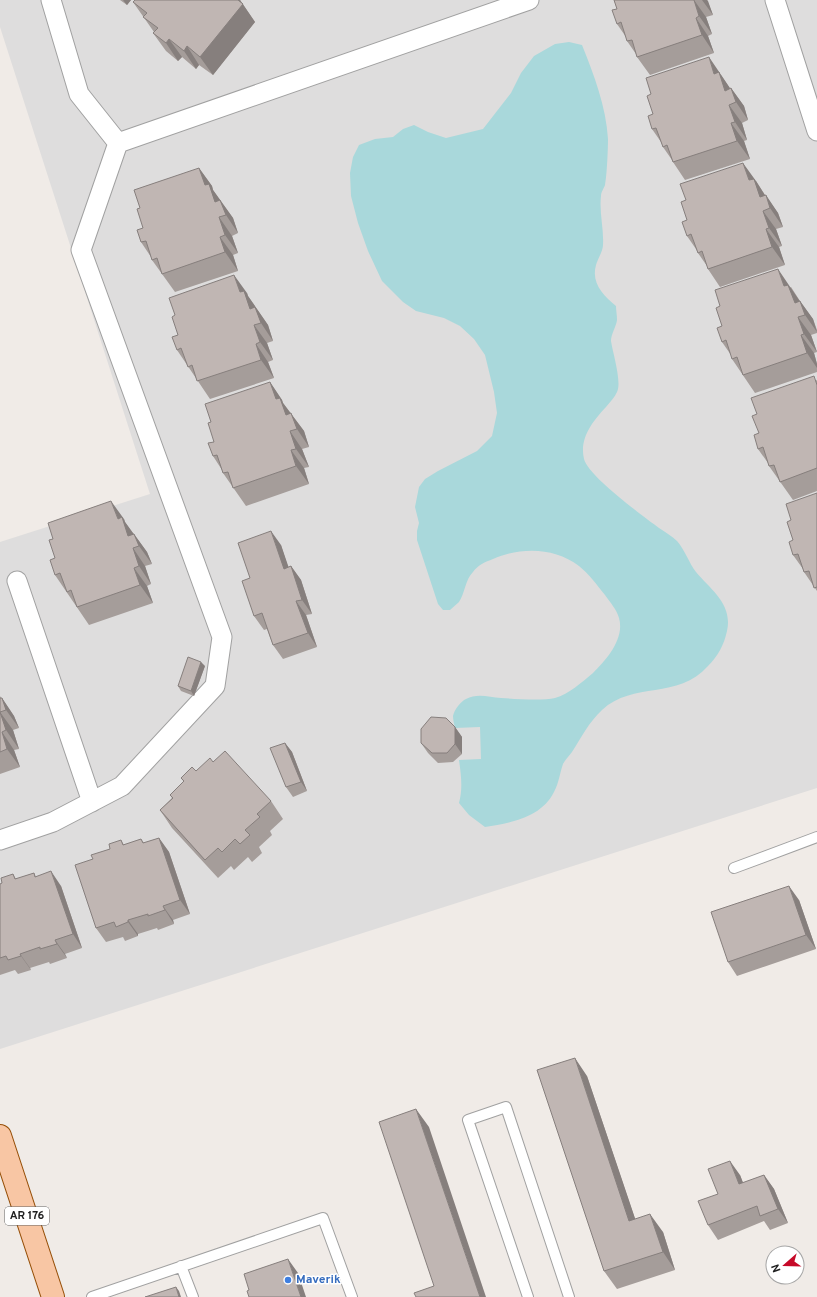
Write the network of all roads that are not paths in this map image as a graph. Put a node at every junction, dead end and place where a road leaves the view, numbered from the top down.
1 (51, 0) edge
2 (529, 0) edge
3 (775, 0) edge
4 (817, 130) edge
5 (118, 142) junction
6 (17, 581) dead end
7 (92, 802) junction
8 (817, 837) edge
9 (0, 840) edge
10 (734, 868) dead end
11 (0, 1136) edge
12 (181, 1266) junction
13 (109, 1294) edge
14 (53, 1297) edge
15 (92, 1297) edge
16 (193, 1297) edge
17 (352, 1297) edge
18 (528, 1297) edge
19 (569, 1297) edge

1 - 5 street
2 - 5 street
3 - 4 street
5 - 7 street
6 - 7 street
7 - 9 street
8 - 10 lane
11 - 14 main road, AR 176
12 - 13 lane
12 - 16 lane
12 - 17 lane
13 - 15 lane
18 - 19 lane

